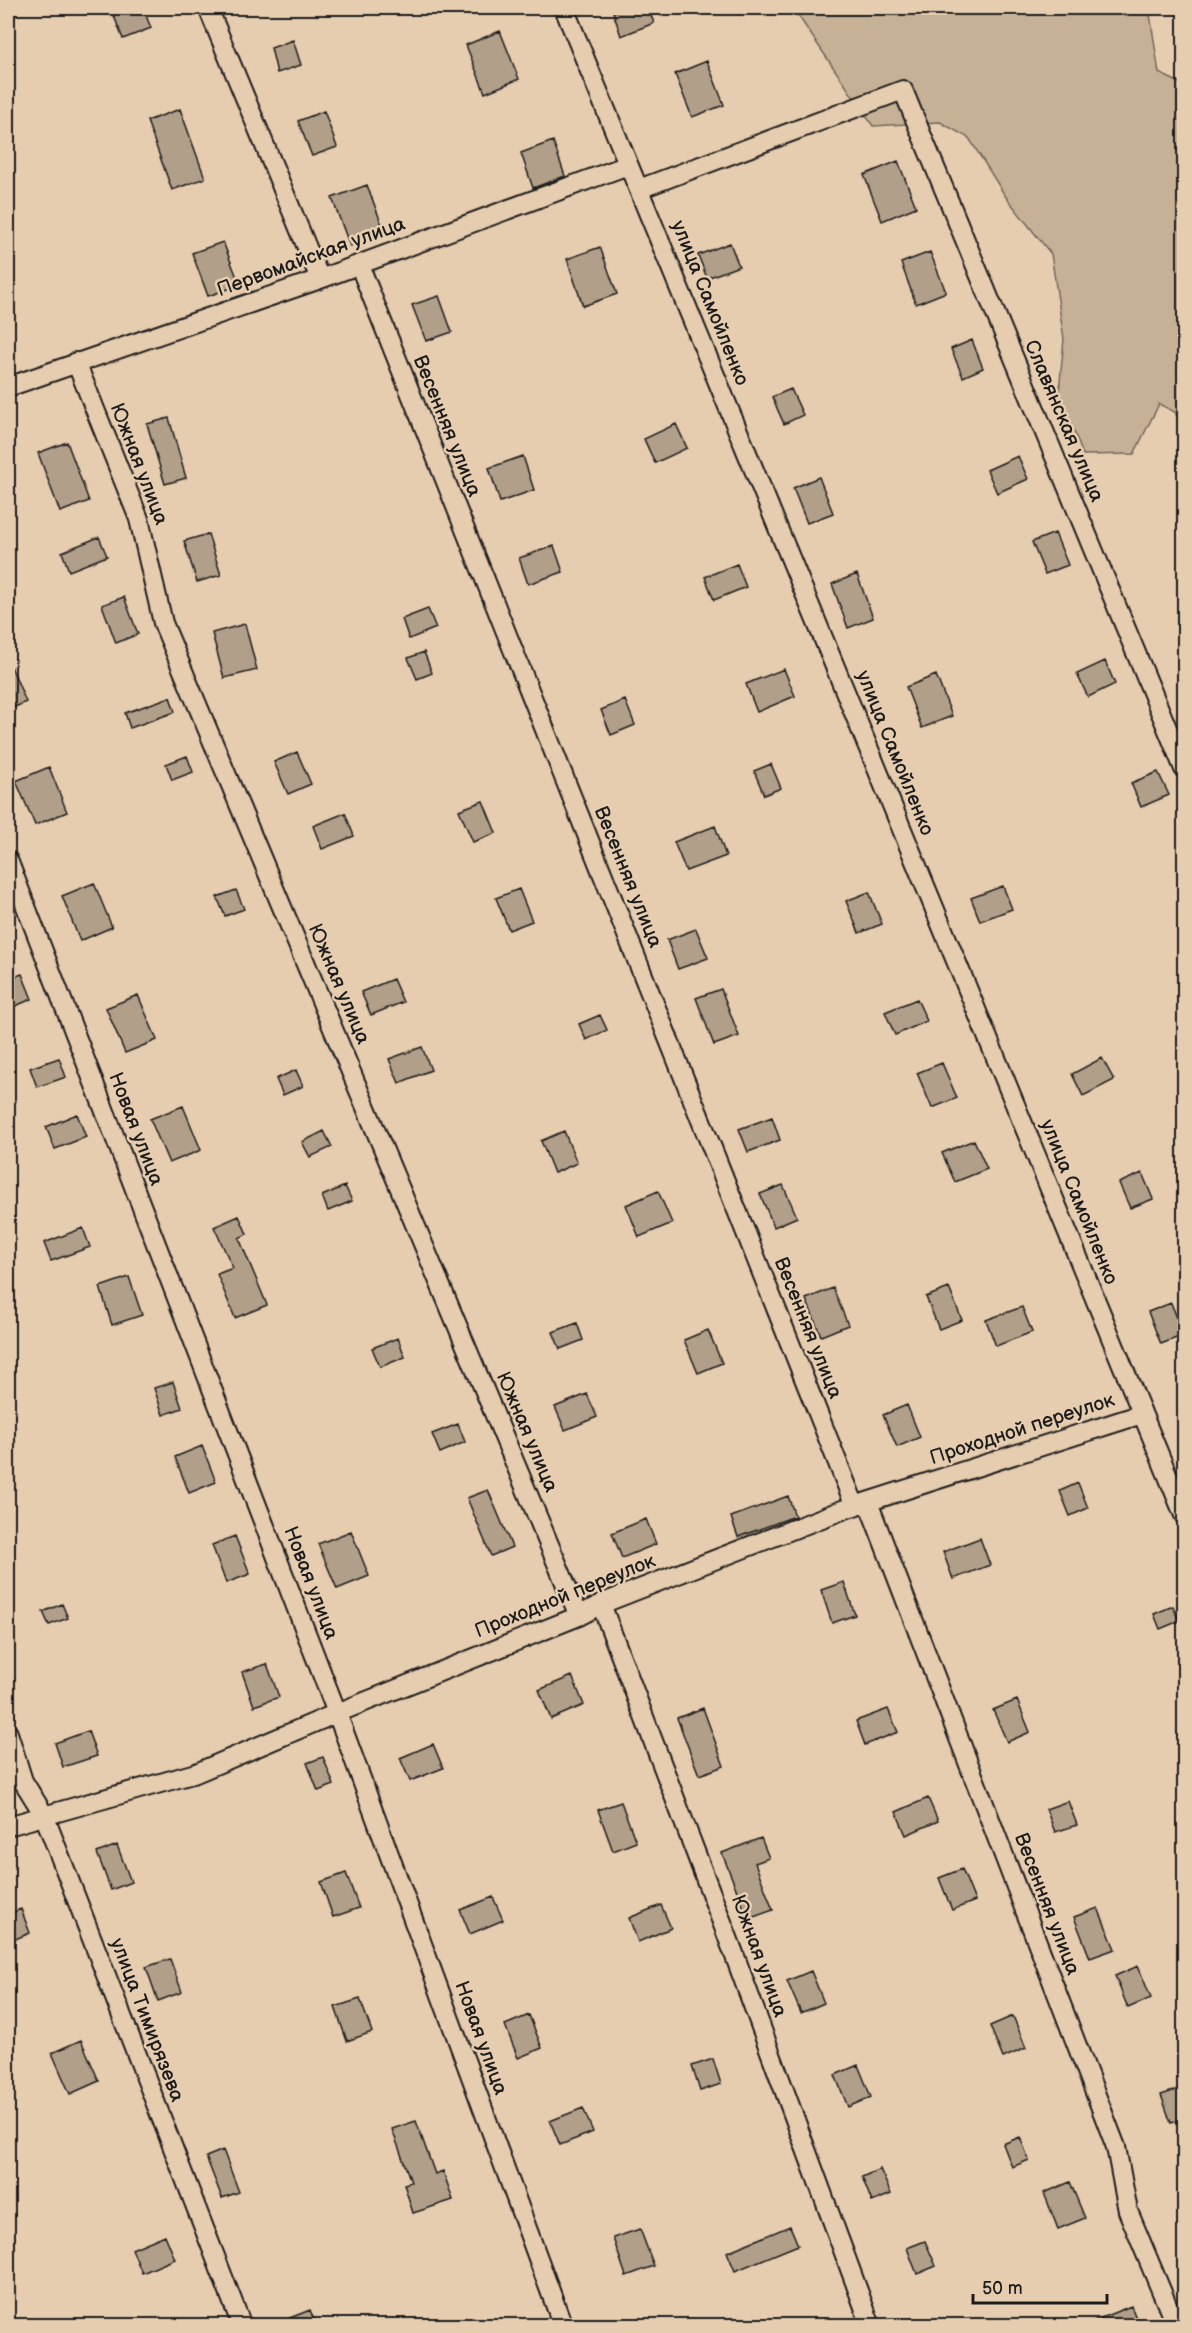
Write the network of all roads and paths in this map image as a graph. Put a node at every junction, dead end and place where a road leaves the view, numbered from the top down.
1 (208, 8) edge
2 (564, 8) edge
3 (628, 165) junction
4 (639, 189) junction
5 (359, 264) junction
6 (320, 279) junction
7 (76, 362) junction
8 (8, 387) edge
9 (1185, 769) edge
10 (8, 860) edge
11 (1142, 1414) junction
12 (861, 1504) junction
13 (1185, 1515) edge
14 (601, 1604) junction
15 (579, 1616) junction
16 (337, 1713) junction
17 (8, 1732) edge
18 (44, 1815) junction
19 (8, 1826) edge
20 (242, 2325) edge
21 (563, 2325) edge
22 (871, 2325) edge
23 (1176, 2325) edge

1 - 6 street
2 - 3 street, улица Самойленко
3 - 4 street, улица Самойленко
3 - 5 street, Первомайская улица
4 - 9 street, Славянская улица
4 - 11 street, улица Самойленко
5 - 6 street, Первомайская улица
5 - 12 street, Весенняя улица
6 - 7 street, Первомайская улица
7 - 8 street, Первомайская улица
7 - 15 street, Южная улица
10 - 16 street, Новая улица
11 - 12 street, Проходной переулок
11 - 13 street, улица Самойленко
12 - 14 street, Проходной переулок
12 - 23 street, Весенняя улица
14 - 15 street, Проходной переулок
14 - 22 street, Южная улица
15 - 16 street, Проходной переулок
16 - 18 street, Проходной переулок
16 - 21 street, Новая улица
17 - 18 street, улица Тимирязева
18 - 19 street, Проходной переулок
18 - 20 street, улица Тимирязева

